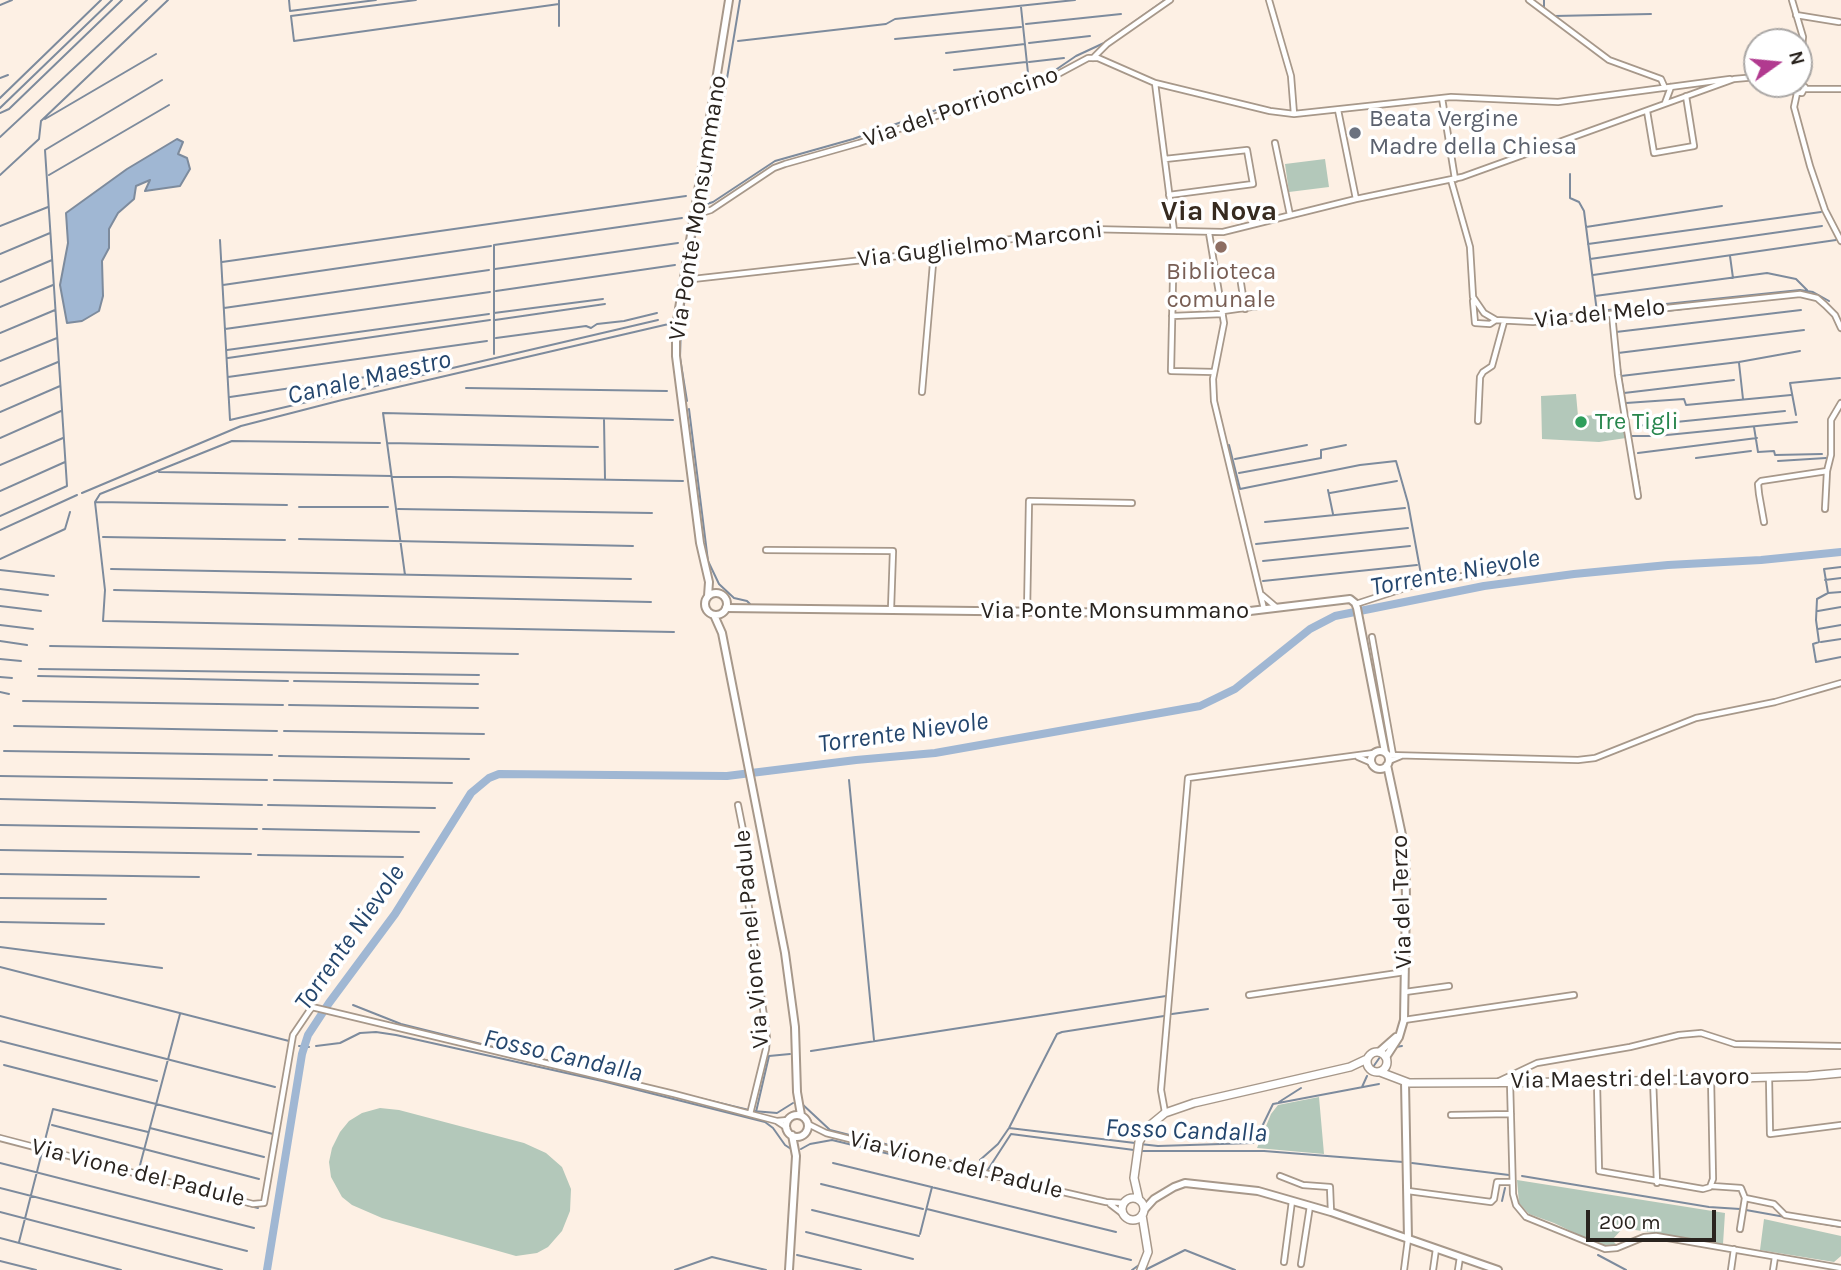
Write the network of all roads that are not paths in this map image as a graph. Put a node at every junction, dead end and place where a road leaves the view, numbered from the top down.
1 (729, 0) edge
2 (1170, 0) edge
3 (1269, 0) edge
4 (1529, 0) edge
5 (1792, 0) edge
6 (1796, 15) junction
7 (1839, 22) dead end
8 (1799, 28) edge
9 (1093, 58) junction
10 (1743, 78) edge
11 (1734, 79) junction
12 (1155, 83) junction
13 (1691, 85) junction
14 (1813, 89) edge
15 (1841, 89) edge
16 (1668, 93) junction
17 (1688, 95) junction
18 (1442, 98) junction
19 (1796, 98) edge
20 (1338, 110) junction
21 (1647, 111) junction
22 (1294, 114) junction
23 (1275, 143) dead end
24 (1165, 159) junction
25 (1453, 179) junction
26 (1169, 195) junction
27 (1356, 199) junction
28 (695, 215) junction
29 (1290, 215) junction
30 (1174, 231) junction
31 (1209, 233) junction
32 (1841, 241) edge
33 (934, 252) junction
34 (1240, 277) dead end
35 (1173, 279) dead end
36 (684, 280) junction
37 (1473, 297) junction
38 (1258, 306) dead end
39 (1245, 309) junction
40 (1223, 313) junction
41 (1612, 314) junction
42 (1172, 316) junction
43 (1496, 320) junction
44 (1504, 322) junction
45 (1841, 328) edge
46 (1214, 372) junction
47 (922, 392) dead end
48 (1841, 403) edge
49 (1478, 421) dead end
50 (1827, 471) junction
51 (1638, 496) dead end
52 (1132, 503) dead end
53 (1825, 509) dead end
54 (1764, 522) dead end
55 (766, 550) dead end
56 (1508, 571) dead end
57 (709, 582) junction
58 (716, 593) junction
59 (1261, 594) junction
60 (708, 596) junction
61 (1357, 606) junction
62 (725, 607) junction
63 (1277, 608) junction
64 (891, 609) junction
65 (1264, 610) junction
66 (1250, 611) junction
67 (1027, 613) junction
68 (714, 615) junction
69 (722, 633) junction
70 (1372, 637) dead end
71 (1841, 683) edge
72 (1384, 732) junction
73 (1385, 756) junction
74 (1357, 757) junction
75 (1372, 763) junction
76 (1379, 769) junction
77 (1392, 784) junction
78 (738, 805) dead end
79 (1405, 849) junction
80 (1396, 851) dead end
81 (1405, 972) junction
82 (1450, 986) dead end
83 (1405, 992) junction
84 (1249, 995) dead end
85 (1574, 995) dead end
86 (1403, 1023) junction
87 (1841, 1046) edge
88 (1384, 1058) junction
89 (1367, 1063) junction
90 (1380, 1072) junction
91 (1841, 1073) edge
92 (1769, 1077) junction
93 (1711, 1078) junction
94 (1653, 1079) junction
95 (1498, 1081) junction
96 (1510, 1081) junction
97 (1405, 1082) junction
98 (1597, 1082) junction
99 (1419, 1083) junction
100 (1165, 1113) junction
101 (1511, 1114) junction
102 (750, 1115) junction
103 (1451, 1115) dead end
104 (792, 1120) junction
105 (808, 1124) junction
106 (1841, 1125) edge
107 (792, 1135) junction
108 (802, 1136) junction
109 (0, 1138) edge
110 (796, 1156) junction
111 (1280, 1175) dead end
112 (1135, 1178) junction
113 (1512, 1181) junction
114 (1657, 1183) junction
115 (1712, 1186) junction
116 (1408, 1191) junction
117 (1293, 1200) junction
118 (1745, 1200) junction
119 (1127, 1201) junction
120 (1106, 1202) junction
121 (1310, 1206) junction
122 (1142, 1207) junction
123 (1331, 1212) junction
124 (1124, 1214) junction
125 (1131, 1220) junction
126 (1841, 1224) edge
127 (1740, 1229) dead end
128 (1408, 1240) junction
129 (1146, 1242) junction
130 (1436, 1249) junction
131 (1734, 1249) junction
132 (1775, 1256) junction
133 (1460, 1257) junction
134 (1284, 1262) dead end
135 (1301, 1264) dead end
136 (1841, 1268) edge
137 (789, 1270) edge
138 (1141, 1270) edge
139 (1404, 1270) edge
140 (1433, 1270) edge
141 (1458, 1270) edge
142 (1498, 1270) edge
143 (1731, 1270) edge
144 (1773, 1270) edge

1 - 28 street, Via Ponte Monsummano
2 - 9 street, Via del Porrioncino
3 - 22 street
4 - 16 street
5 - 6 street
6 - 7 street
6 - 8 street
9 - 12 street
9 - 28 street, Via del Porrioncino
10 - 11 street
11 - 13 street
11 - 17 street
12 - 22 street
12 - 24 street
13 - 16 street
13 - 17 street
14 - 15 street
16 - 17 street
16 - 18 street
16 - 21 street, Via Guglielmo Marconi
17 - 21 street
18 - 20 street
18 - 25 street
19 - 32 street
20 - 22 street
20 - 27 street
21 - 25 street, Via Guglielmo Marconi
23 - 29 street
24 - 26 street
24 - 26 street
25 - 27 street, Via Guglielmo Marconi
25 - 37 street
26 - 30 street
27 - 29 street, Via Guglielmo Marconi
28 - 36 street, Via Ponte Monsummano
29 - 31 street, Via Guglielmo Marconi
30 - 31 street, Via Guglielmo Marconi
30 - 33 street, Via Guglielmo Marconi
31 - 40 street
33 - 36 street, Via Guglielmo Marconi
33 - 47 street
34 - 39 street
35 - 42 street
36 - 57 street, Via Ponte Monsummano
37 - 43 street
37 - 43 street, Via del Melo
38 - 39 street
39 - 40 street
40 - 42 street
40 - 46 street
41 - 44 street, Via del Melo
41 - 45 street, Via del Melo
41 - 51 street
42 - 46 street
43 - 44 street, Via del Melo
44 - 49 street
46 - 59 street
48 - 50 street
50 - 53 street
50 - 54 street
52 - 67 street
55 - 64 street
56 - 61 street
57 - 58 street
57 - 60 street
58 - 60 street
58 - 62 street
59 - 63 street
59 - 65 street
59 - 66 street
60 - 68 street
61 - 63 street, Via Ponte Monsummano
61 - 72 street
62 - 64 street, Via Ponte Monsummano
62 - 68 street
62 - 69 street
63 - 65 street, Via Ponte Monsummano
64 - 67 street, Via Ponte Monsummano
65 - 66 street, Via Ponte Monsummano
66 - 67 street, Via Ponte Monsummano
68 - 69 street
69 - 104 street
70 - 72 street
71 - 73 street
72 - 73 street
72 - 73 street
73 - 74 street
73 - 75 street
73 - 76 street
73 - 77 street, Via del Terzo
74 - 75 street
74 - 100 street
75 - 76 street
76 - 77 street
77 - 79 street, Via del Terzo
78 - 102 street, Via Vione nel Padule
79 - 80 street
79 - 81 street, Via del Terzo
81 - 83 street, Via del Terzo
81 - 84 street
82 - 83 street
83 - 86 street, Via del Terzo
85 - 86 street
86 - 88 street
87 - 95 street
88 - 89 main road
88 - 90 main road
88 - 99 main road
89 - 90 main road, Via Maestri del Lavoro
89 - 100 main road
90 - 97 main road, Via Maestri del Lavoro
91 - 92 main road, Via Maestri del Lavoro
92 - 93 main road, Via Maestri del Lavoro
92 - 106 street
93 - 94 main road, Via Maestri del Lavoro
93 - 115 street
94 - 98 main road, Via Maestri del Lavoro
94 - 114 street
95 - 96 main road, Via Maestri del Lavoro
95 - 99 main road, Via Maestri del Lavoro
96 - 98 main road, Via Maestri del Lavoro
96 - 101 street
97 - 99 main road, Via Maestri del Lavoro
97 - 116 street
98 - 114 street
100 - 112 main road
101 - 103 street
101 - 113 street
102 - 104 street
102 - 109 street, Via Vione del Padule
104 - 105 street
104 - 107 street
105 - 108 street
105 - 120 street, Via Vione del Padule
107 - 108 street
107 - 110 street
108 - 110 street
110 - 137 street
111 - 123 street
112 - 119 main road
112 - 122 main road
113 - 116 street
113 - 131 street
114 - 115 street
115 - 118 street
116 - 128 street
117 - 121 street
117 - 122 street
117 - 134 street
118 - 126 street
118 - 127 street
119 - 120 street
119 - 122 main road
119 - 124 main road
120 - 124 street
121 - 123 street
121 - 135 street
122 - 125 main road
122 - 129 main road
123 - 128 street
124 - 125 main road
125 - 129 main road
128 - 130 street
128 - 139 street
129 - 138 main road
130 - 133 street
130 - 140 street
131 - 132 street
131 - 143 street
132 - 136 street
132 - 144 street
133 - 141 street
133 - 142 street

